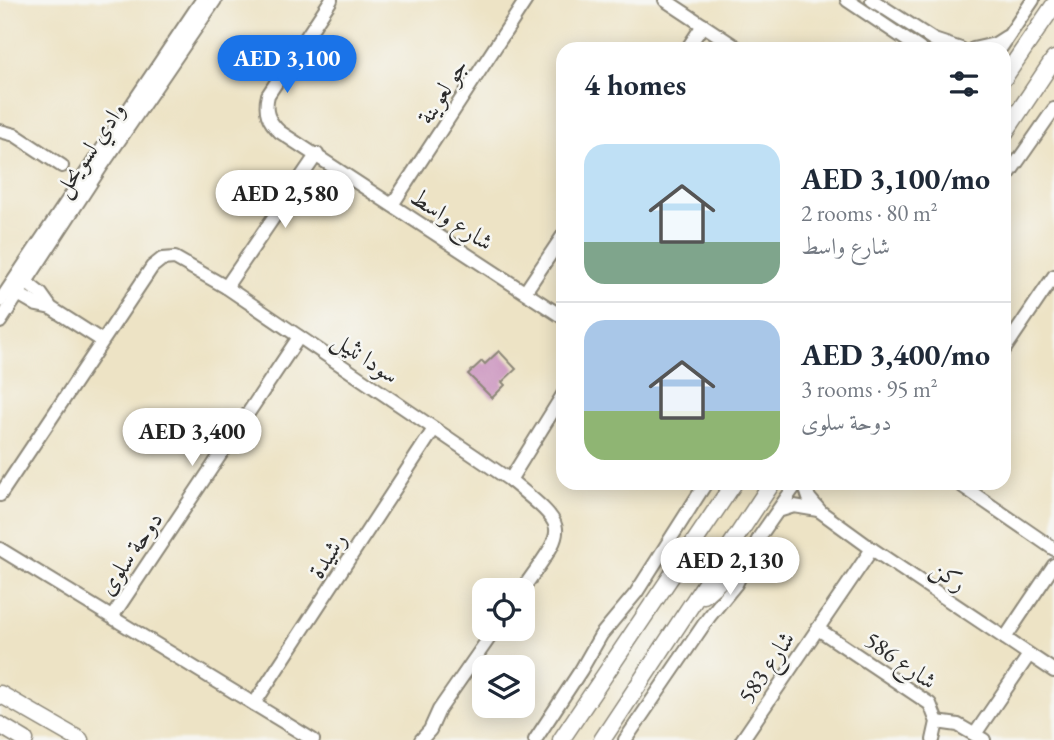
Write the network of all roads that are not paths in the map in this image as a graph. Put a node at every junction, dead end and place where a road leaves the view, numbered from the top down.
1 (202, 0) edge
2 (215, 0) edge
3 (331, 0) edge
4 (526, 0) edge
5 (665, 0) edge
6 (847, 0) edge
7 (872, 0) edge
8 (1032, 0) edge
9 (1054, 5) edge
10 (703, 25) junction
11 (1009, 35) junction
12 (934, 40) junction
13 (692, 42) edge
14 (728, 42) edge
15 (910, 42) edge
16 (936, 42) edge
17 (940, 42) edge
18 (998, 42) edge
19 (1004, 42) edge
20 (1054, 59) edge
21 (1011, 68) edge
22 (1053, 111) edge
23 (1011, 124) edge
24 (0, 131) edge
25 (317, 154) junction
26 (62, 166) dead end
27 (1011, 171) edge
28 (393, 205) junction
29 (556, 246) edge
30 (1054, 276) edge
31 (22, 279) junction
32 (226, 287) junction
33 (13, 291) junction
34 (525, 292) junction
35 (0, 301) edge
36 (51, 307) junction
37 (556, 313) edge
38 (0, 322) edge
39 (299, 337) junction
40 (101, 340) junction
41 (1011, 340) edge
42 (556, 406) edge
43 (434, 429) junction
44 (510, 480) junction
45 (702, 490) edge
46 (729, 490) edge
47 (767, 490) edge
48 (792, 490) edge
49 (806, 490) edge
50 (968, 490) edge
51 (0, 495) edge
52 (777, 512) junction
53 (821, 512) junction
54 (0, 549) edge
55 (872, 549) junction
56 (1054, 549) edge
57 (749, 555) junction
58 (1054, 565) edge
59 (530, 578) edge
60 (687, 610) junction
61 (112, 617) junction
62 (818, 629) junction
63 (1005, 638) junction
64 (486, 641) edge
65 (1029, 654) junction
66 (1054, 671) edge
67 (0, 694) edge
68 (589, 699) junction
69 (254, 704) junction
70 (937, 722) junction
71 (0, 725) edge
72 (979, 737) edge
73 (25, 740) edge
74 (80, 740) edge
75 (313, 740) edge
76 (421, 740) edge
77 (535, 740) edge
78 (561, 740) edge
79 (571, 740) edge
80 (602, 740) edge
81 (625, 740) edge
82 (741, 740) edge
83 (933, 740) edge

1 - 31 street, وادي لسويحل
2 - 31 street, وادي لسويحل
3 - 25 street, شارع واسط
4 - 28 street, جو لعوينة
5 - 10 street
6 - 15 street
7 - 12 street
8 - 11 street
9 - 21 main road
10 - 13 street
10 - 14 street
11 - 18 street
11 - 19 street
12 - 16 street
12 - 17 street
20 - 23 main road
22 - 27 street
24 - 26 street
25 - 28 street, شارع واسط
25 - 32 street
28 - 34 street, شارع واسط
29 - 34 street
30 - 41 street
31 - 33 street, وادي لسويحل
31 - 36 street
32 - 39 street, سودا نثيل
32 - 40 street, سودا نثيل
33 - 35 street, وادي لسويحل
33 - 36 street
33 - 38 street, وادي لسويحل
34 - 37 street, شارع واسط
36 - 40 street
39 - 43 street, سودا نثيل
39 - 61 street, دوحة سلوى
40 - 51 street, سودا نثيل
42 - 44 street
43 - 44 street, سودا نثيل
43 - 69 street, رشيدة
44 - 59 street, سودا نثيل
45 - 77 street
46 - 68 main road
47 - 60 main road
48 - 52 street
49 - 53 street, ركن
50 - 56 street
52 - 53 street, ركن
52 - 57 street
53 - 55 street, ركن
54 - 61 street
55 - 62 street, شارع 583
55 - 63 street, ركن
57 - 60 main road
57 - 81 street
58 - 63 street
60 - 80 main road
61 - 69 street
62 - 70 street, شارع 586
62 - 82 street, شارع 583
63 - 65 street, ركن
64 - 76 street
65 - 66 street, ركن
65 - 72 street
67 - 74 main road
68 - 78 main road
68 - 79 main road
69 - 75 street
70 - 72 street
70 - 83 street, شارع 586
71 - 73 main road

